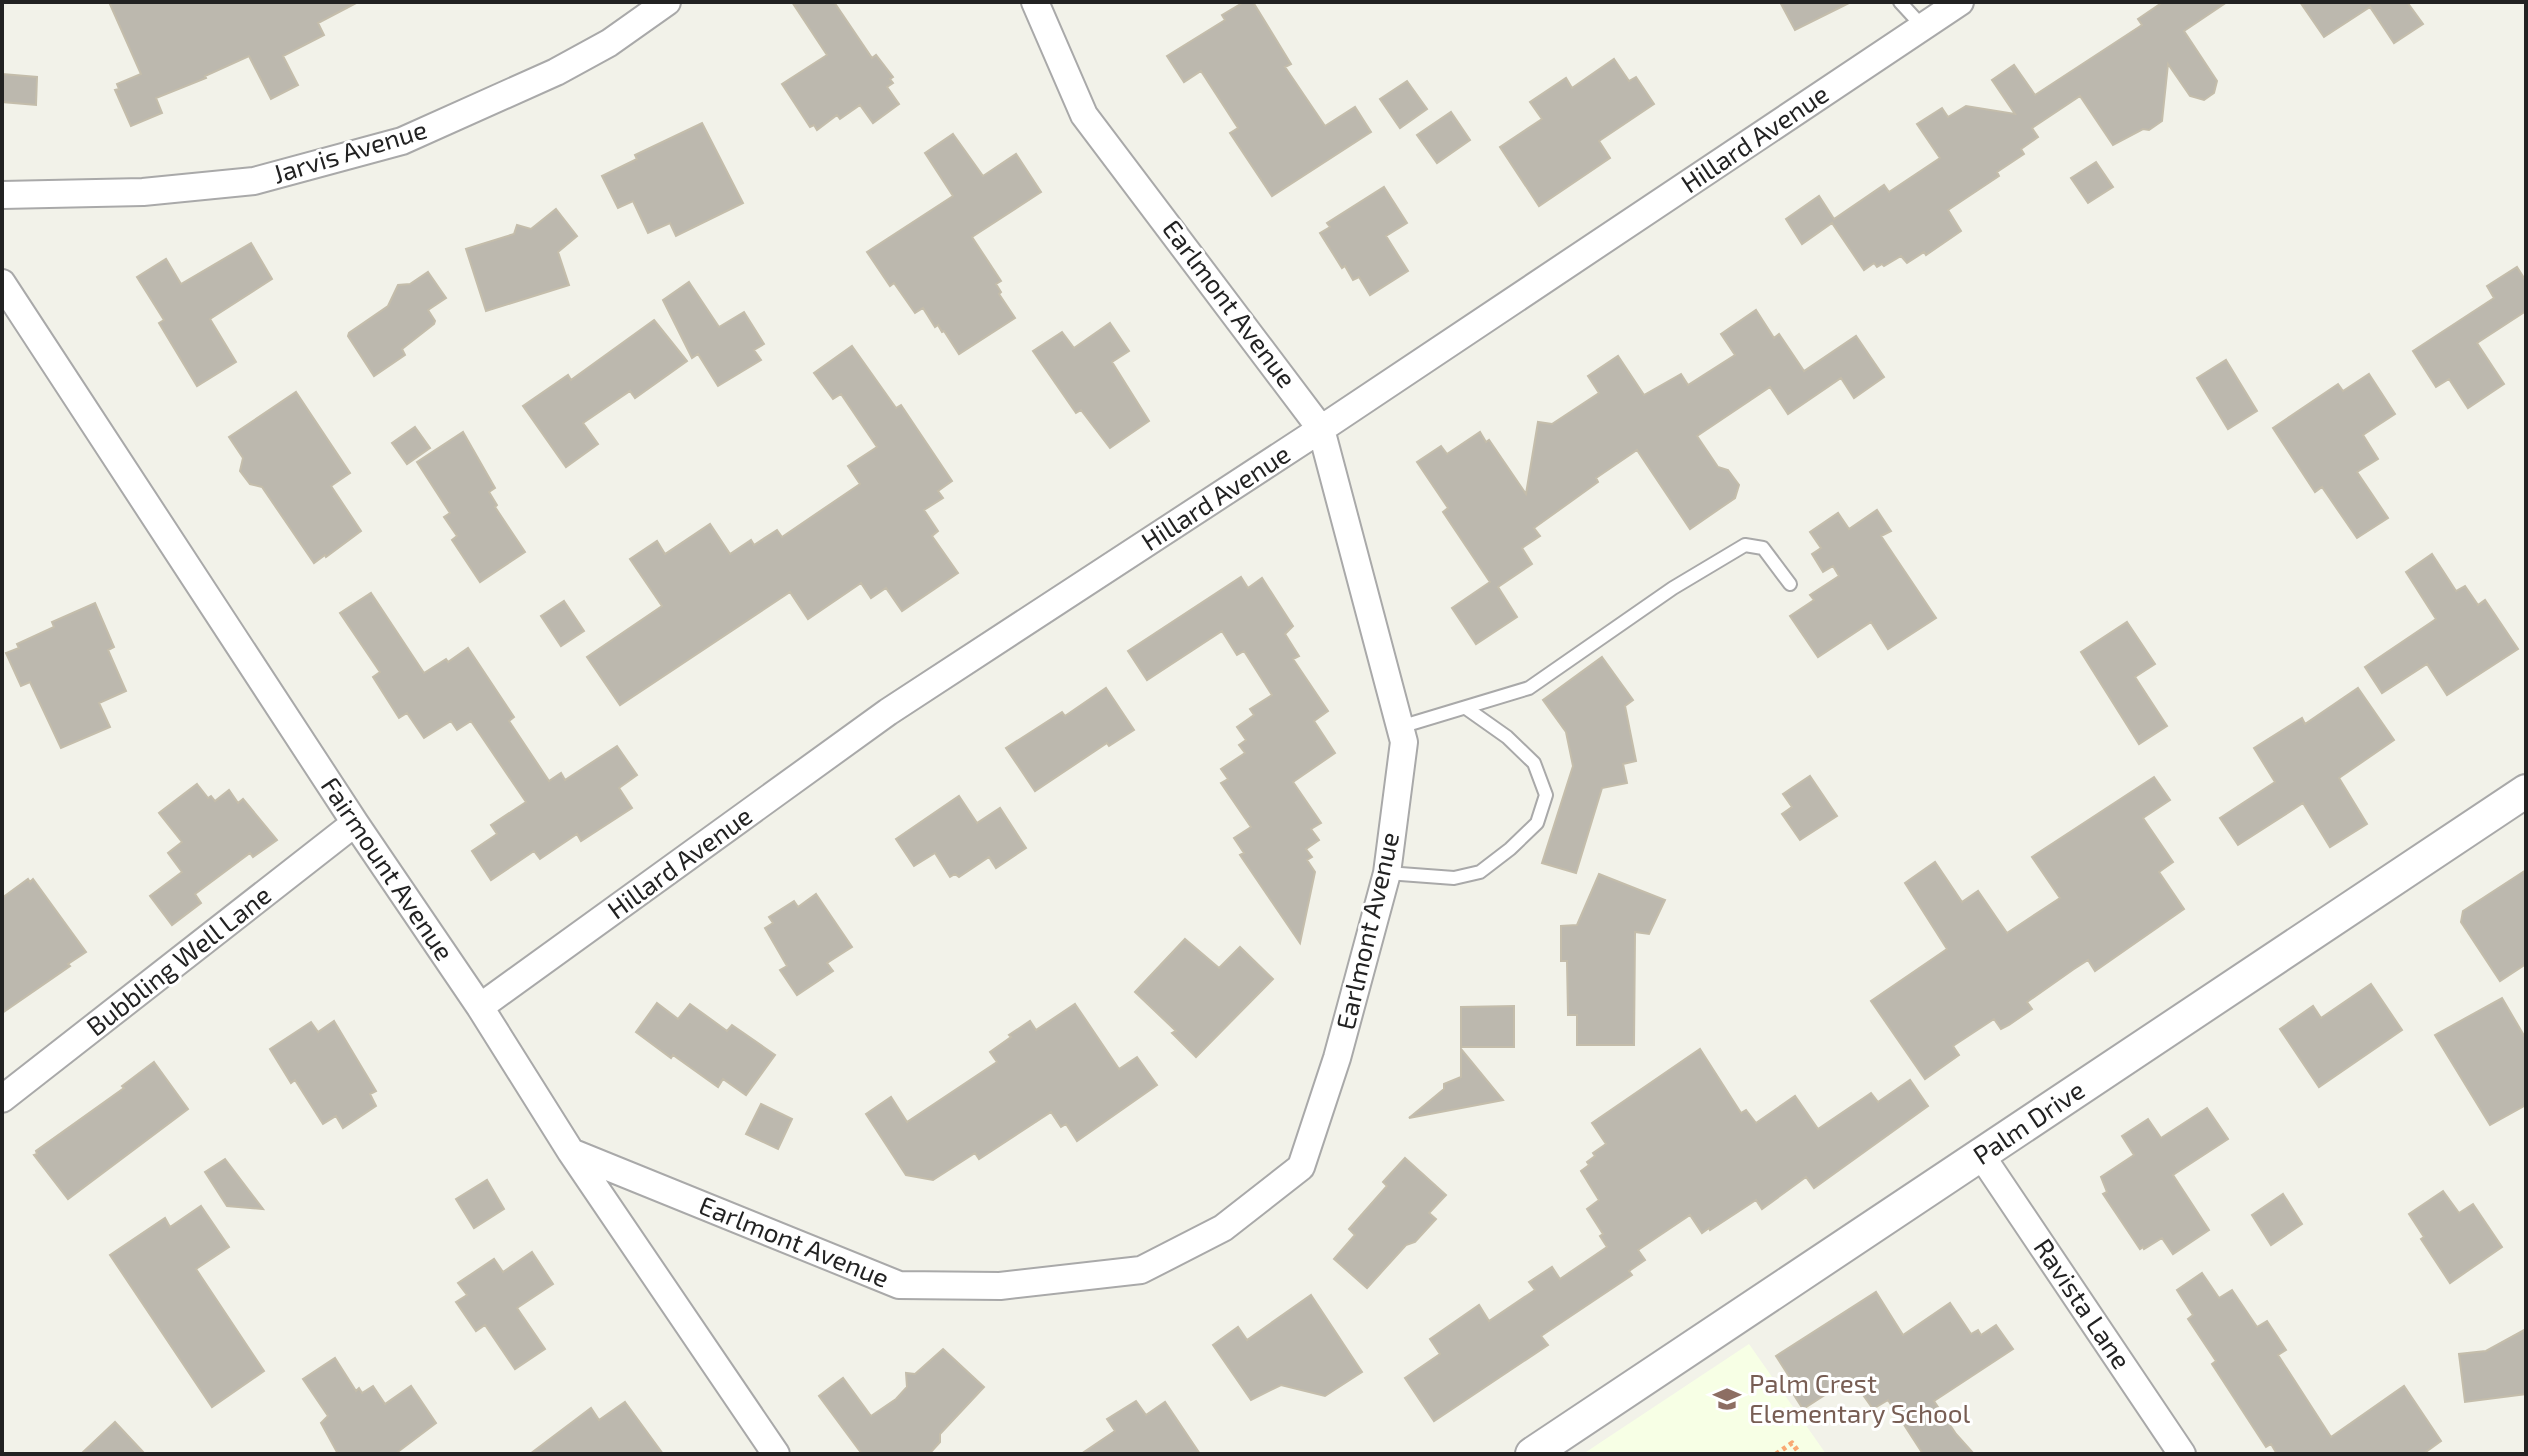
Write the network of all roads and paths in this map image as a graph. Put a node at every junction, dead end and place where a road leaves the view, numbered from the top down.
1 (667, 2) edge
2 (1035, 2) edge
3 (1900, 2) edge
4 (1960, 2) edge
5 (1923, 27) junction
6 (2, 195) edge
7 (2, 283) edge
8 (1321, 429) junction
9 (1790, 584) dead end
10 (1466, 708) junction
11 (1400, 727) junction
12 (2526, 791) edge
13 (355, 823) junction
14 (1387, 873) junction
15 (480, 1007) junction
16 (2, 1099) edge
17 (571, 1152) junction
18 (1981, 1155) junction
19 (776, 1454) edge
20 (1532, 1454) edge
21 (1776, 1454) edge
22 (1800, 1454) edge
23 (2182, 1454) edge

1 - 6 street, Jarvis Avenue
2 - 8 street, Earlmont Avenue
3 - 5 lane
4 - 5 street, Hillard Avenue
5 - 8 street, Hillard Avenue
7 - 13 street, Fairmount Avenue
8 - 11 street, Earlmont Avenue
8 - 15 street, Hillard Avenue
9 - 10 lane
10 - 11 lane
10 - 14 lane
11 - 14 street, Earlmont Avenue
12 - 18 street, Palm Drive
13 - 15 street, Fairmount Avenue
13 - 16 street, Bubbling Well Lane
14 - 17 street, Earlmont Avenue
15 - 17 street, Fairmount Avenue
17 - 19 street, Fairmount Avenue
18 - 20 street, Palm Drive
18 - 23 street, Ravista Lane
21 - 22 path

